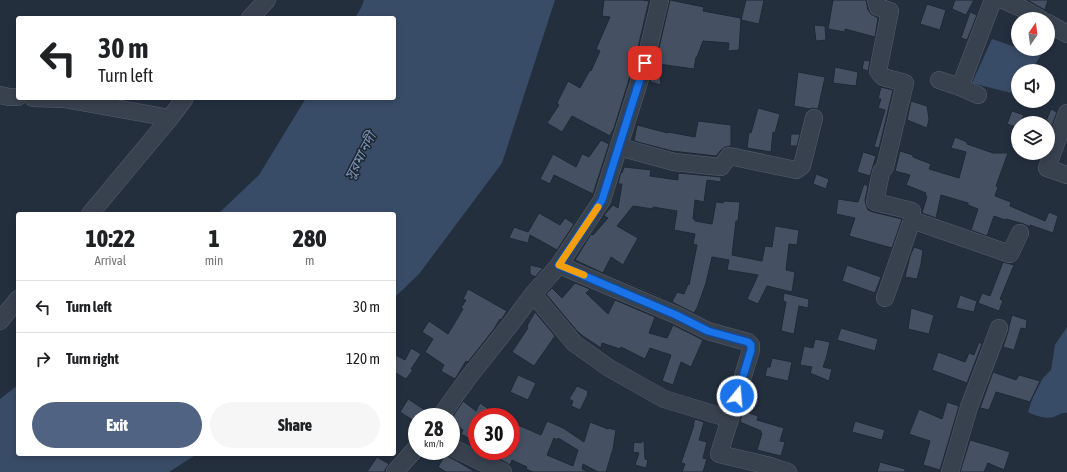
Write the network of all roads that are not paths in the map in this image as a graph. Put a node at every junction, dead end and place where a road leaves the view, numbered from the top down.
1 (267, 0) edge
2 (660, 0) edge
3 (876, 0) edge
4 (993, 0) edge
5 (1003, 0) edge
6 (1025, 4) edge
7 (1034, 12) edge
8 (252, 16) edge
9 (1055, 27) edge
10 (1067, 34) edge
11 (939, 80) dead end
12 (960, 87) junction
13 (0, 95) edge
14 (978, 95) dead end
15 (16, 97) edge
16 (70, 100) edge
17 (184, 100) edge
18 (1067, 113) edge
19 (170, 118) junction
20 (814, 118) dead end
21 (619, 147) junction
22 (1067, 175) edge
23 (92, 212) edge
24 (912, 220) junction
25 (1020, 233) dead end
26 (559, 265) junction
27 (533, 294) junction
28 (885, 298) dead end
29 (16, 301) edge
30 (0, 320) edge
31 (999, 328) dead end
32 (446, 408) edge
33 (730, 419) junction
34 (460, 450) edge
35 (408, 457) edge
36 (395, 472) edge
37 (503, 472) edge
38 (788, 472) edge
39 (950, 472) edge

1 - 8 street
2 - 21 street
3 - 24 street
4 - 12 street
5 - 6 street
6 - 7 street
9 - 10 street
11 - 12 street
12 - 14 street
13 - 15 street
16 - 19 street
17 - 19 street
18 - 22 street
19 - 23 street
20 - 21 street
21 - 26 street
24 - 25 street
24 - 28 street
26 - 27 street
26 - 33 street
27 - 32 street
27 - 33 street
29 - 30 street
31 - 39 street
33 - 38 street
34 - 37 street
35 - 36 street

